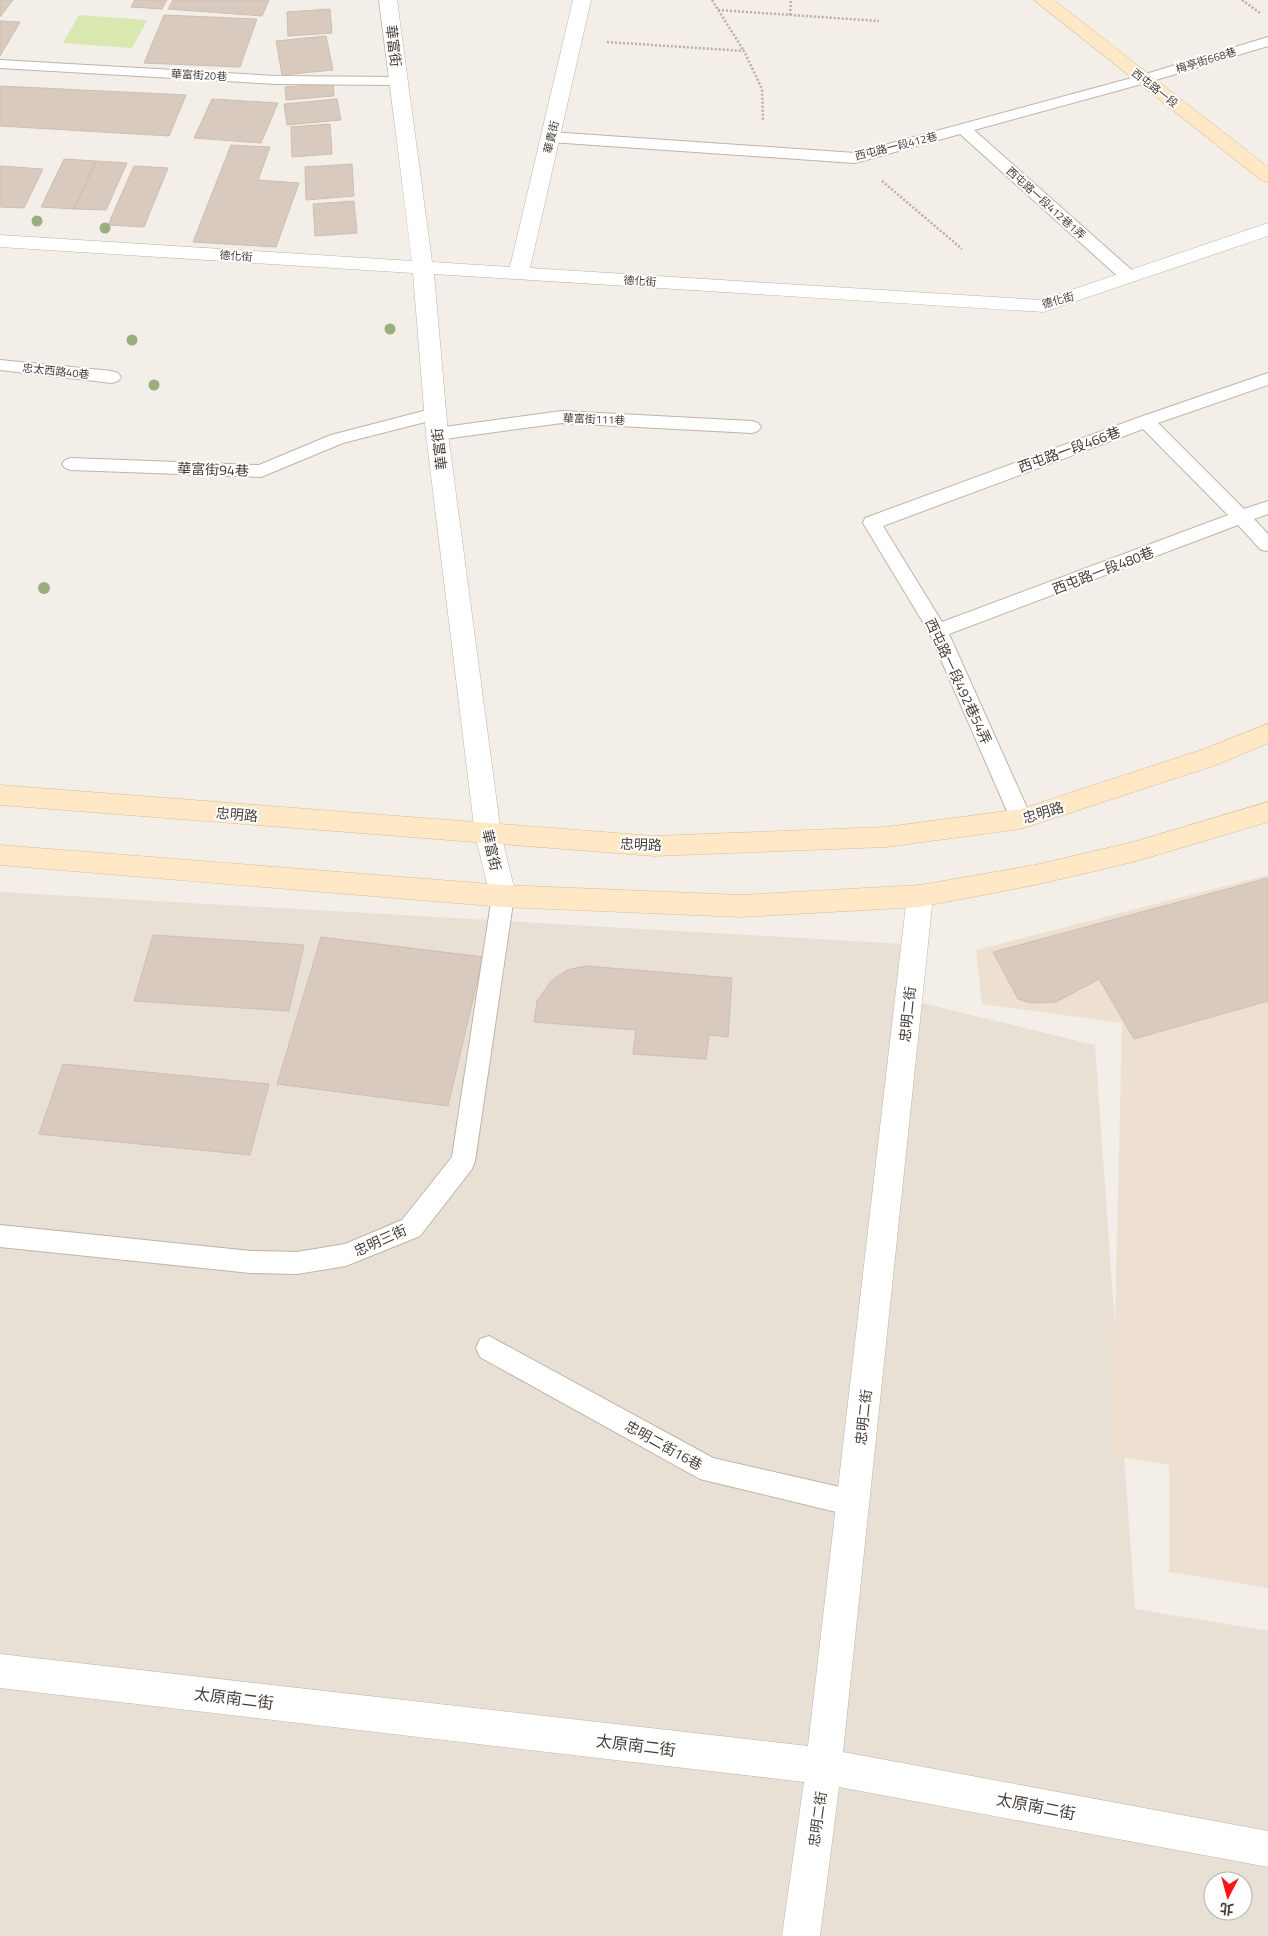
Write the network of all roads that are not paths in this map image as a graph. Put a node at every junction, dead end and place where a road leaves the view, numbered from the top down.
1 (388, 0) edge
2 (582, 0) edge
3 (1043, 0) edge
4 (1268, 41) edge
5 (0, 64) edge
6 (1144, 79) junction
7 (398, 81) junction
8 (963, 129) junction
9 (550, 137) junction
10 (1268, 176) edge
11 (1268, 229) edge
12 (0, 241) edge
13 (424, 268) junction
14 (519, 273) junction
15 (1129, 277) junction
16 (0, 365) edge
17 (112, 377) dead end
18 (1268, 379) edge
19 (1146, 421) junction
20 (436, 424) junction
21 (752, 427) dead end
22 (71, 464) dead end
23 (1268, 508) edge
24 (1240, 518) junction
25 (872, 523) joint
26 (1268, 545) edge
27 (938, 631) junction
28 (1268, 733) edge
29 (0, 795) edge
30 (1268, 812) edge
31 (1022, 819) junction
32 (488, 834) junction
33 (0, 856) edge
34 (503, 896) junction
35 (920, 896) junction
36 (1, 1237) edge
37 (489, 1348) dead end
38 (853, 1503) junction
39 (0, 1671) edge
40 (824, 1766) junction
41 (1268, 1849) edge
42 (801, 1936) edge

1 - 7 street, 華富街
2 - 9 street, 華貴街
3 - 6 main road, 西屯路一段
4 - 6 lane, 梅亭街668巷
5 - 7 lane, 華富街20巷
6 - 8 lane, 西屯路一段412巷
6 - 10 main road, 西屯路一段
7 - 13 street, 華富街
8 - 9 lane, 西屯路一段412巷
8 - 15 lane, 西屯路一段412巷1弄
9 - 14 street, 華貴街
11 - 15 street, 德化街
12 - 13 street, 德化街
13 - 14 street, 德化街
13 - 20 street, 華富街
14 - 15 street, 德化街
16 - 17 lane, 忠太西路40巷
18 - 19 lane, 西屯路一段466巷
19 - 24 lane
19 - 25 lane, 西屯路一段466巷
20 - 21 lane, 華富街111巷
20 - 22 lane, 華富街94巷
20 - 32 street, 華富街
23 - 24 lane, 西屯路一段480巷
24 - 26 lane
24 - 27 lane, 西屯路一段480巷
25 - 27 lane, 西屯路一段492巷54弄
27 - 31 lane, 西屯路一段492巷54弄
28 - 31 main road, 忠明路
29 - 32 main road, 忠明路
30 - 35 main road
31 - 32 main road, 忠明路
32 - 34 street, 華富街
33 - 34 main road
34 - 35 main road
34 - 36 lane, 忠明三街
35 - 38 street, 忠明二街
37 - 38 lane, 忠明二街16巷
38 - 40 street, 忠明二街
39 - 40 street, 太原南二街
40 - 41 street, 太原南二街
40 - 42 street, 忠明二街

